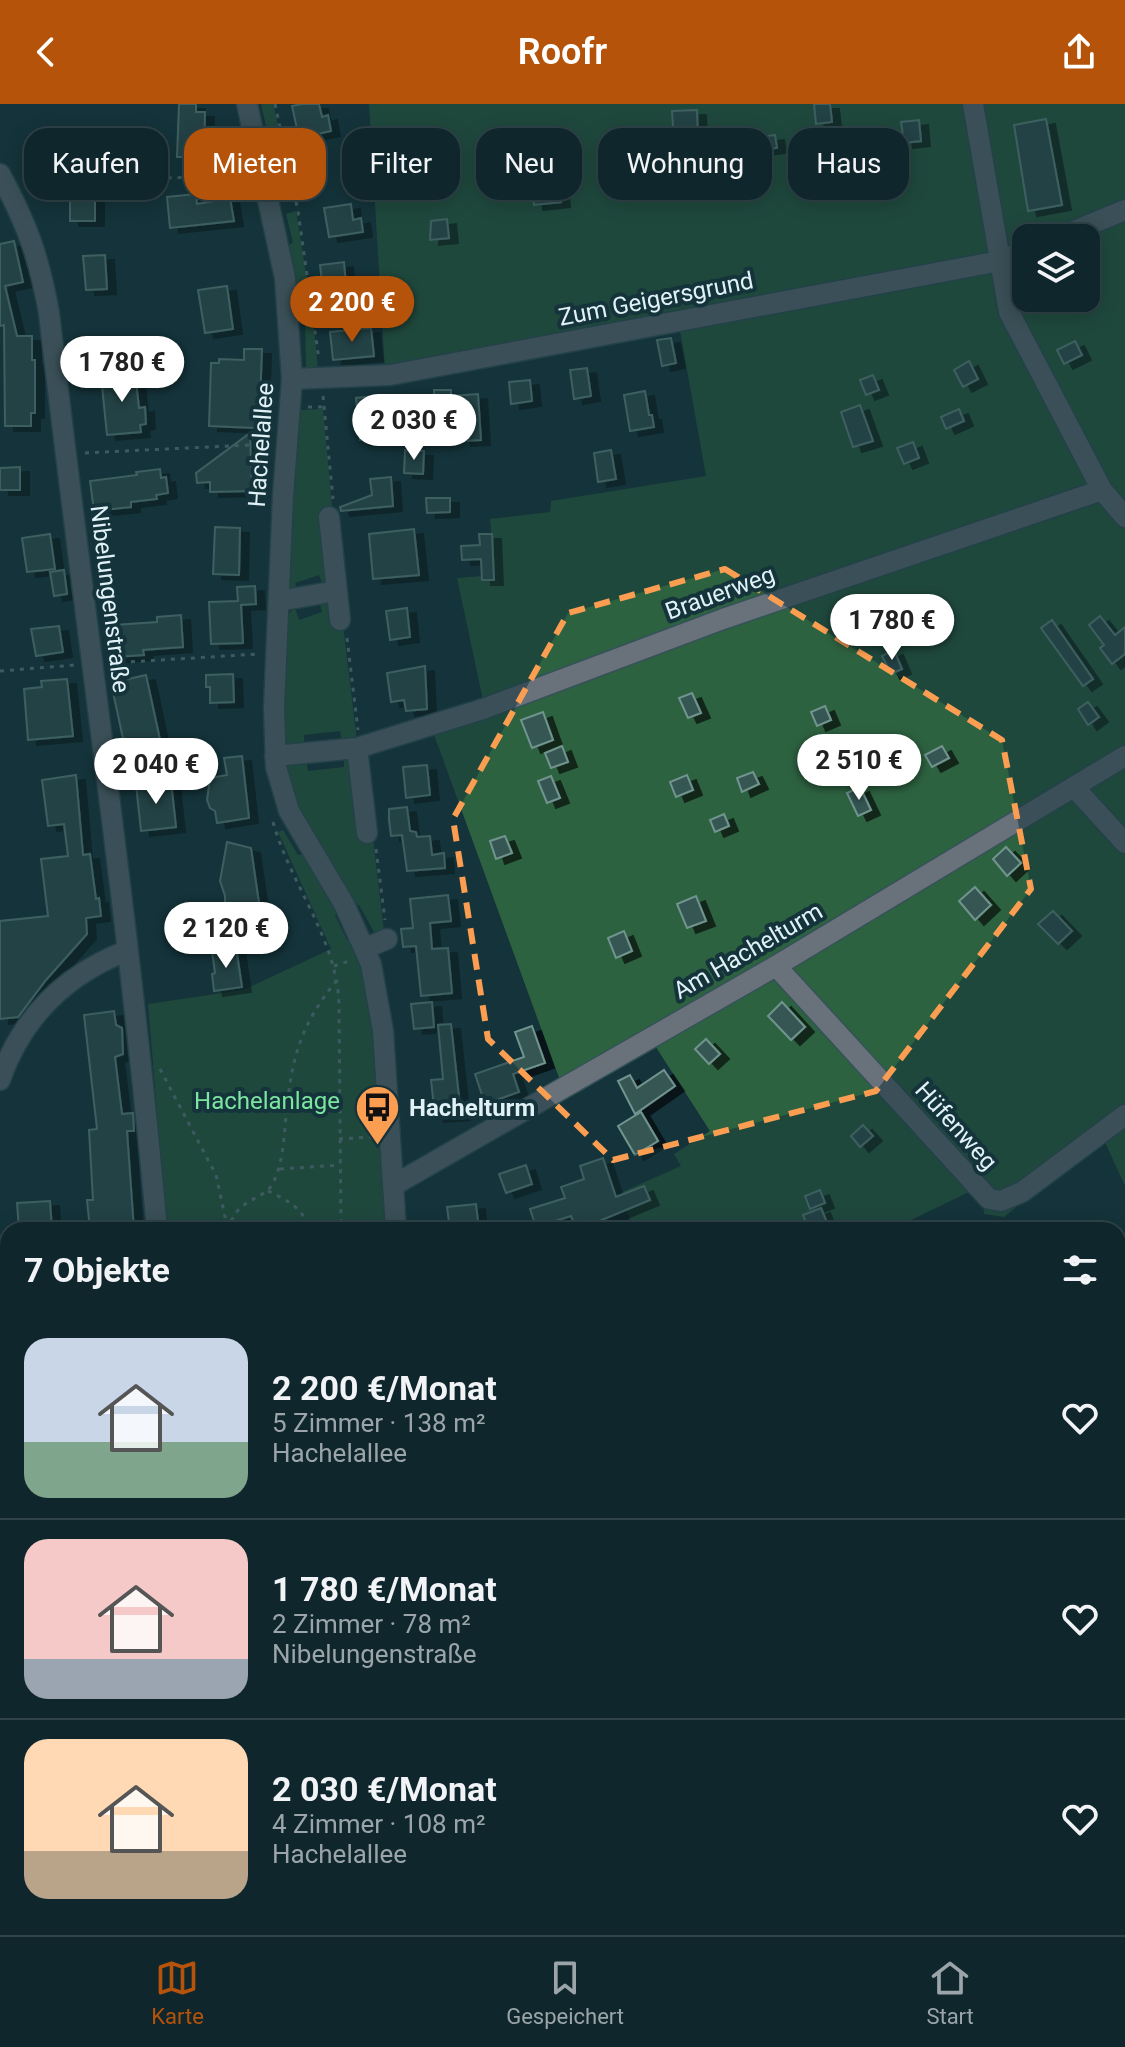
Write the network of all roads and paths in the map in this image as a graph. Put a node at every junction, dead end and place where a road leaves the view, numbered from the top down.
1 (247, 104) edge
2 (275, 104) edge
3 (973, 104) edge
4 (252, 128) edge
5 (0, 174) edge
6 (184, 175) edge
7 (12, 196) junction
8 (270, 200) edge
9 (1125, 210) edge
10 (1091, 224) edge
11 (1012, 256) edge
12 (1000, 261) junction
13 (292, 379) junction
14 (321, 379) junction
15 (271, 444) dead end
16 (65, 454) junction
17 (1102, 490) junction
18 (329, 517) joint
19 (1125, 517) edge
20 (336, 591) junction
21 (279, 601) junction
22 (340, 620) joint
23 (277, 647) junction
24 (92, 664) junction
25 (0, 671) edge
26 (357, 748) junction
27 (275, 756) junction
28 (1125, 756) edge
29 (1074, 787) junction
30 (367, 833) dead end
31 (1125, 843) edge
32 (387, 939) dead end
33 (126, 951) junction
34 (366, 951) junction
35 (776, 966) junction
36 (337, 980) dead end
37 (141, 1057) junction
38 (0, 1080) edge
39 (1125, 1115) edge
40 (390, 1136) junction
41 (339, 1139) dead end
42 (340, 1165) dead end
43 (278, 1169) junction
44 (394, 1185) junction
45 (268, 1191) junction
46 (156, 1222) edge
47 (226, 1222) edge
48 (231, 1222) edge
49 (307, 1222) edge
50 (396, 1222) edge

1 - 4 street, Hachelallee
2 - 14 path
3 - 12 street
5 - 7 street, Nibelungenstraße
6 - 7 path
7 - 16 street, Nibelungenstraße
8 - 13 street, Hachelallee
9 - 10 street
11 - 12 street, Zum Geigersgrund
12 - 14 street, Zum Geigersgrund
12 - 17 street
13 - 14 street, Zum Geigersgrund
13 - 21 street, Hachelallee
14 - 18 path
15 - 16 path
16 - 24 street, Nibelungenstraße
17 - 19 street
17 - 26 street, Brauerweg
18 - 20 street
20 - 21 street
20 - 22 street
21 - 23 street, Hachelallee
22 - 26 path
23 - 24 path
23 - 27 street, Hachelallee
24 - 25 path
24 - 33 street, Nibelungenstraße
26 - 27 street
26 - 30 street
27 - 34 street, Hachelallee
28 - 29 street, Am Hachelturm
29 - 31 street
29 - 35 street, Am Hachelturm
32 - 34 street
33 - 37 street, Nibelungenstraße
33 - 38 street
34 - 40 street, Hachelallee
35 - 39 street, Hüfenweg
35 - 44 street, Am Hachelturm
36 - 43 path
37 - 46 street, Nibelungenstraße
37 - 47 path
40 - 41 path
40 - 44 street, Hachelallee
42 - 43 path
43 - 45 path
44 - 50 street, Hachelallee
45 - 48 path
45 - 49 path

